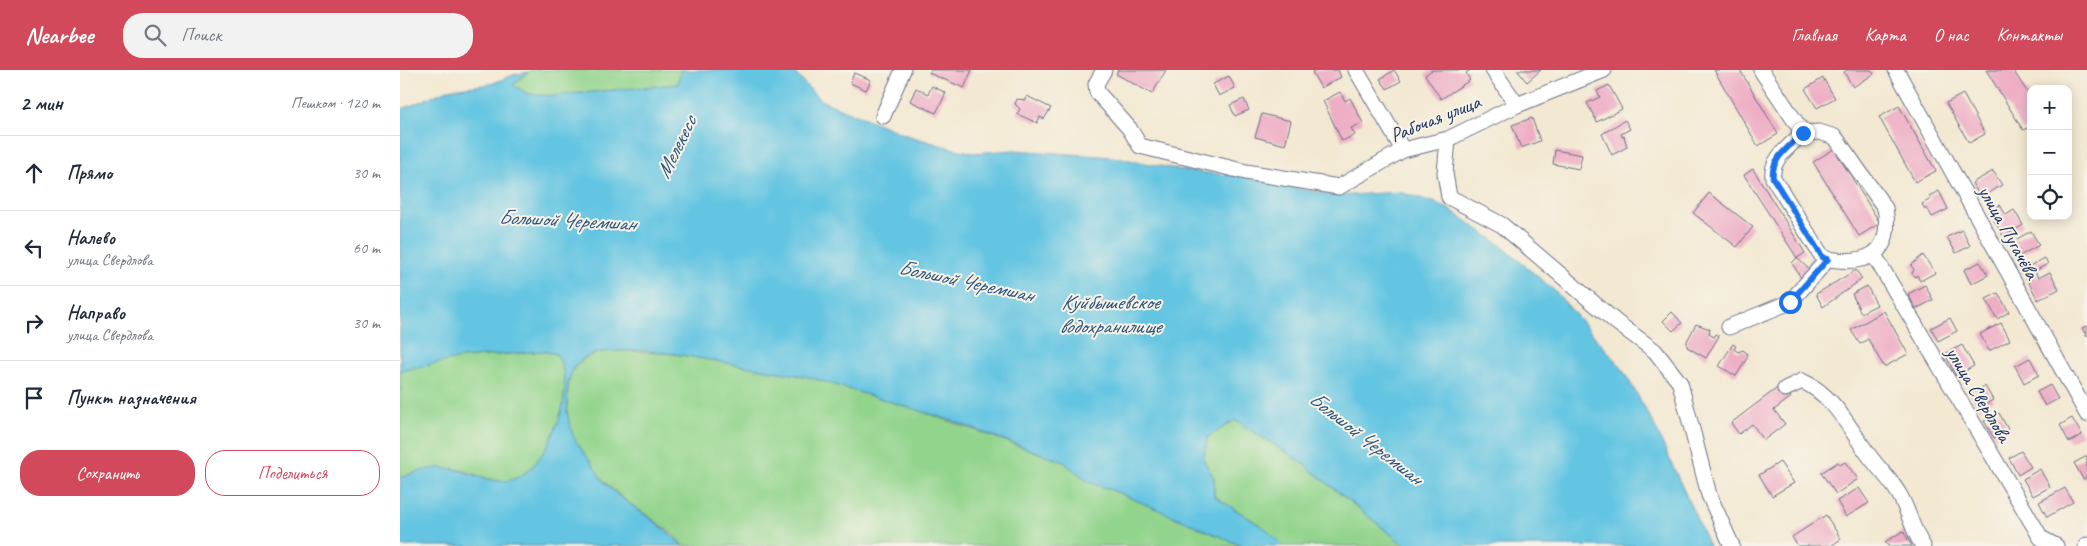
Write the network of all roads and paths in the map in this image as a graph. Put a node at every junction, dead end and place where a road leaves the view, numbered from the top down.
1 (904, 70) edge
2 (1104, 70) edge
3 (1356, 70) edge
4 (1493, 70) edge
5 (1604, 70) edge
6 (1761, 70) edge
7 (1896, 70) edge
8 (1517, 105) junction
9 (883, 116) dead end
10 (1803, 133) junction
11 (1448, 139) junction
12 (1404, 150) junction
13 (1874, 255) junction
14 (1828, 259) junction
15 (1728, 327) dead end
16 (1785, 389) dead end
17 (2087, 414) edge
18 (1732, 546) edge
19 (1924, 546) edge
20 (2056, 546) edge

1 - 9 street
2 - 12 street, Рабочая улица
3 - 12 street
4 - 8 street
5 - 8 street, Рабочая улица
6 - 10 street
7 - 17 street, улица Пугачёва
8 - 11 street, Рабочая улица
10 - 13 street
10 - 14 street
11 - 12 street, Рабочая улица
11 - 18 street
13 - 14 street
13 - 20 street, улица Свердлова
14 - 15 street
16 - 19 street

